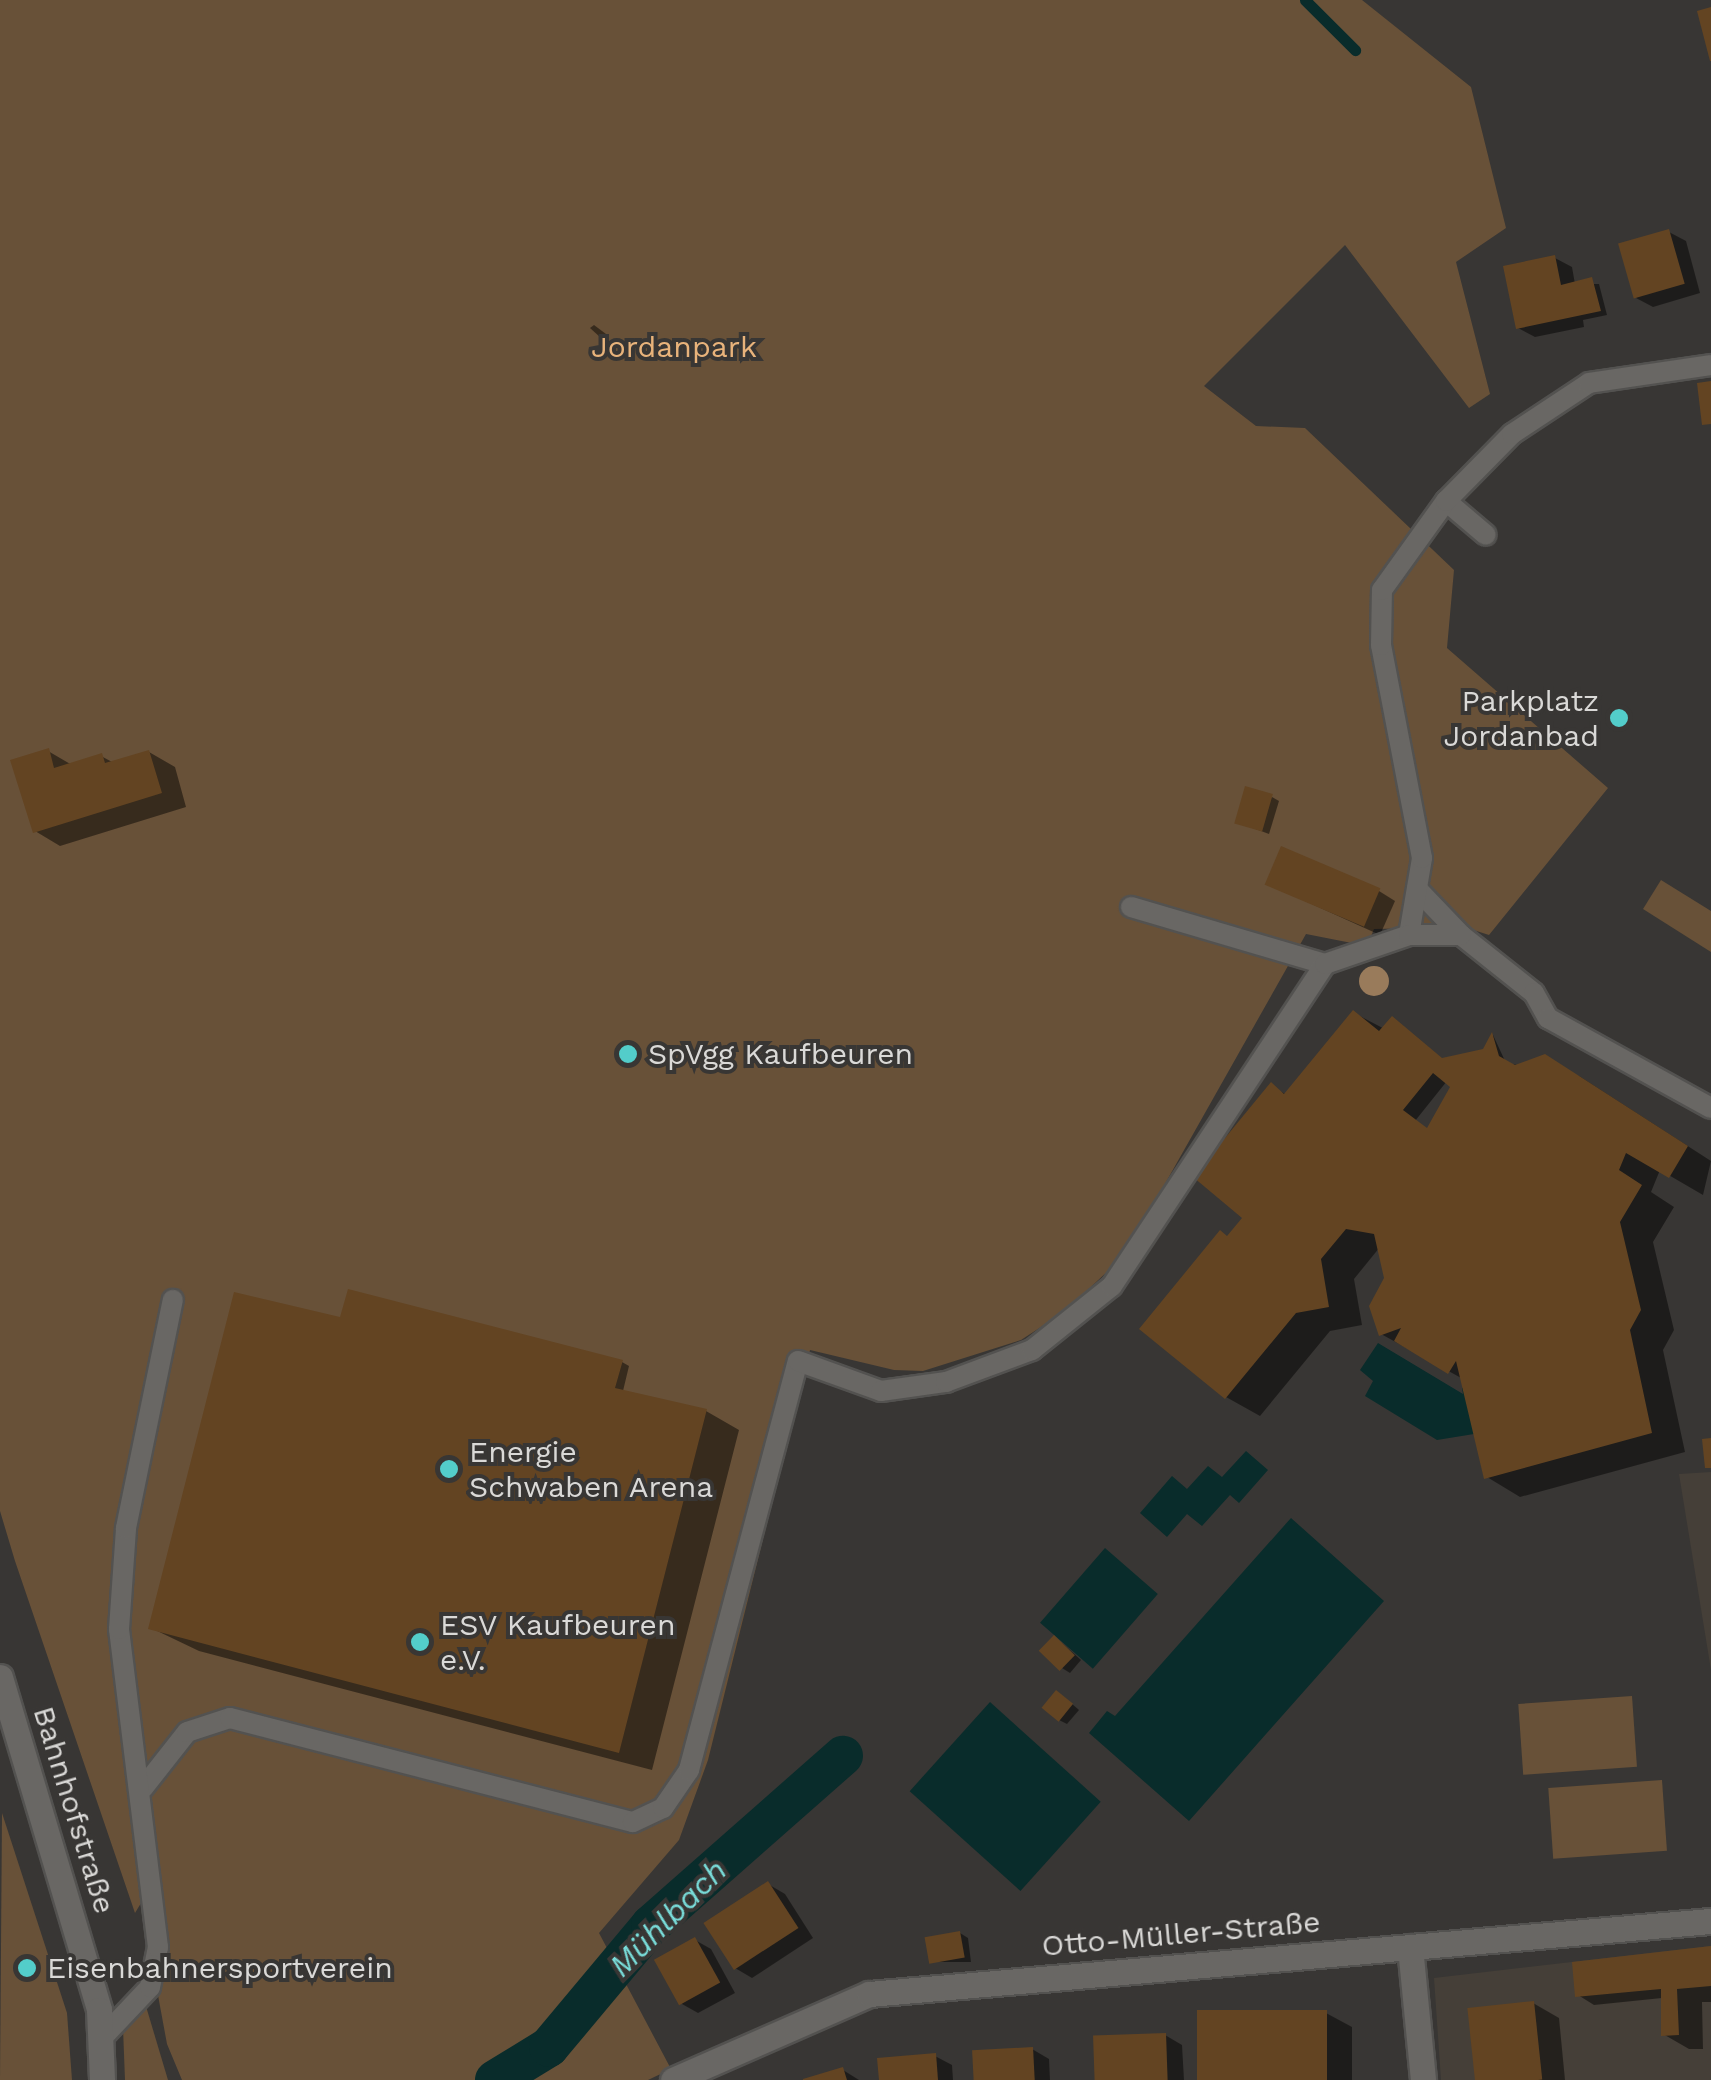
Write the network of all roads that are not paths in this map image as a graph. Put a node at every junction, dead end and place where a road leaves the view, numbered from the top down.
1 (1711, 365) edge
2 (1446, 502) junction
3 (1486, 534) dead end
4 (1417, 889) junction
5 (1131, 907) dead end
6 (1408, 935) junction
7 (1461, 936) junction
8 (1326, 964) junction
9 (1711, 1108) edge
10 (172, 1300) dead end
11 (0, 1677) edge
12 (142, 1788) junction
13 (1711, 1921) edge
14 (1410, 1947) junction
15 (102, 2038) junction
16 (102, 2080) edge
17 (673, 2080) edge
18 (1423, 2080) edge

1 - 2 lane
2 - 3 lane
2 - 4 lane
4 - 6 lane
4 - 7 lane
5 - 8 lane
6 - 7 lane
6 - 8 lane
7 - 9 lane
8 - 12 lane
10 - 12 lane
11 - 15 street, Bahnhofstraße
12 - 15 lane
13 - 14 street, Otto-Müller-Straße
14 - 17 street, Otto-Müller-Straße
14 - 18 street
15 - 16 street, Bahnhofstraße

